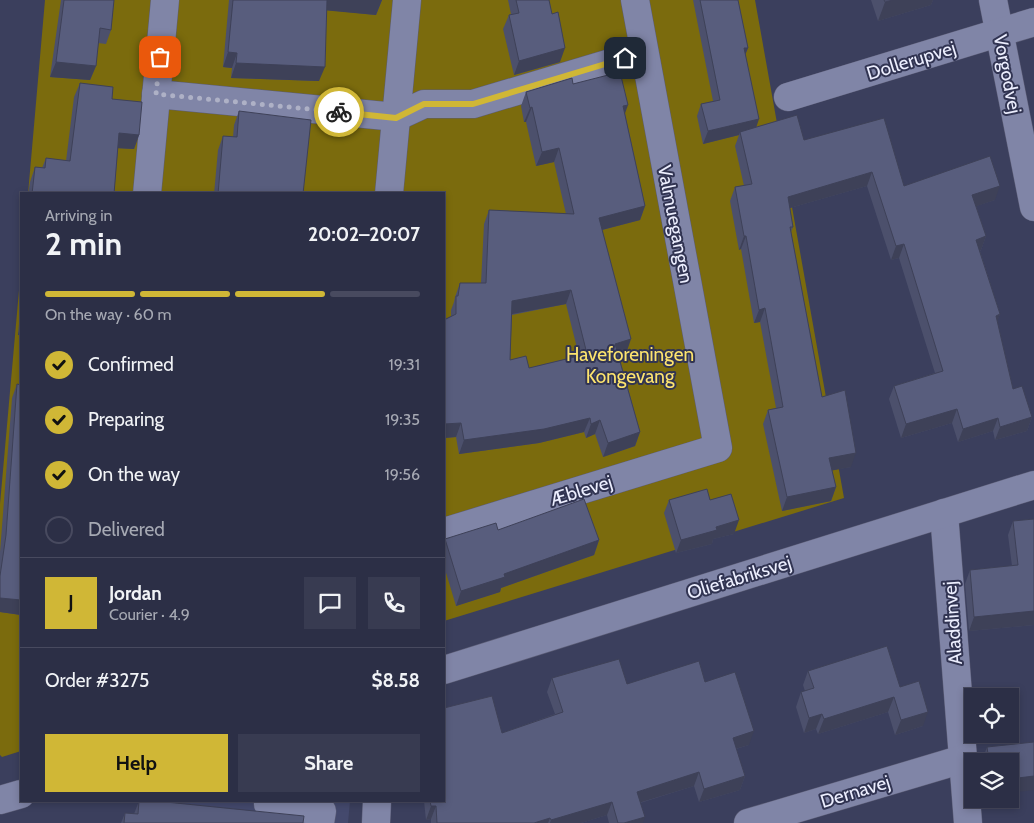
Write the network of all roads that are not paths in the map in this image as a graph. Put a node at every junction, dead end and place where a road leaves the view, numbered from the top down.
1 (166, 0) edge
2 (407, 0) edge
3 (634, 0) edge
4 (993, 0) edge
5 (1034, 22) edge
6 (1000, 32) junction
7 (644, 53) junction
8 (156, 94) junction
9 (788, 97) dead end
10 (396, 118) junction
11 (147, 192) edge
12 (389, 192) edge
13 (1034, 207) edge
14 (718, 448) joint
15 (1034, 484) edge
16 (944, 513) junction
17 (445, 532) edge
18 (445, 670) edge
19 (963, 759) junction
20 (20, 794) edge
21 (0, 800) edge
22 (377, 802) edge
23 (268, 804) dead end
24 (320, 823) edge
25 (376, 823) edge
26 (748, 823) edge
27 (968, 823) edge

1 - 8 street
2 - 10 street
3 - 7 street, Valmuegangen
4 - 6 street, Vorgodvej
5 - 6 street, Dollerupvej
6 - 9 street, Dollerupvej
6 - 13 street, Vorgodvej
7 - 10 street
7 - 14 street, Valmuegangen
8 - 10 street
8 - 11 street
10 - 12 street
14 - 17 street, Æblevej
15 - 16 street, Oliefabriksvej
16 - 18 street, Oliefabriksvej
16 - 19 street, Aladdinvej
19 - 26 street, Dernavej
19 - 27 street, Aladdinvej
20 - 21 street
22 - 25 street
23 - 24 street

